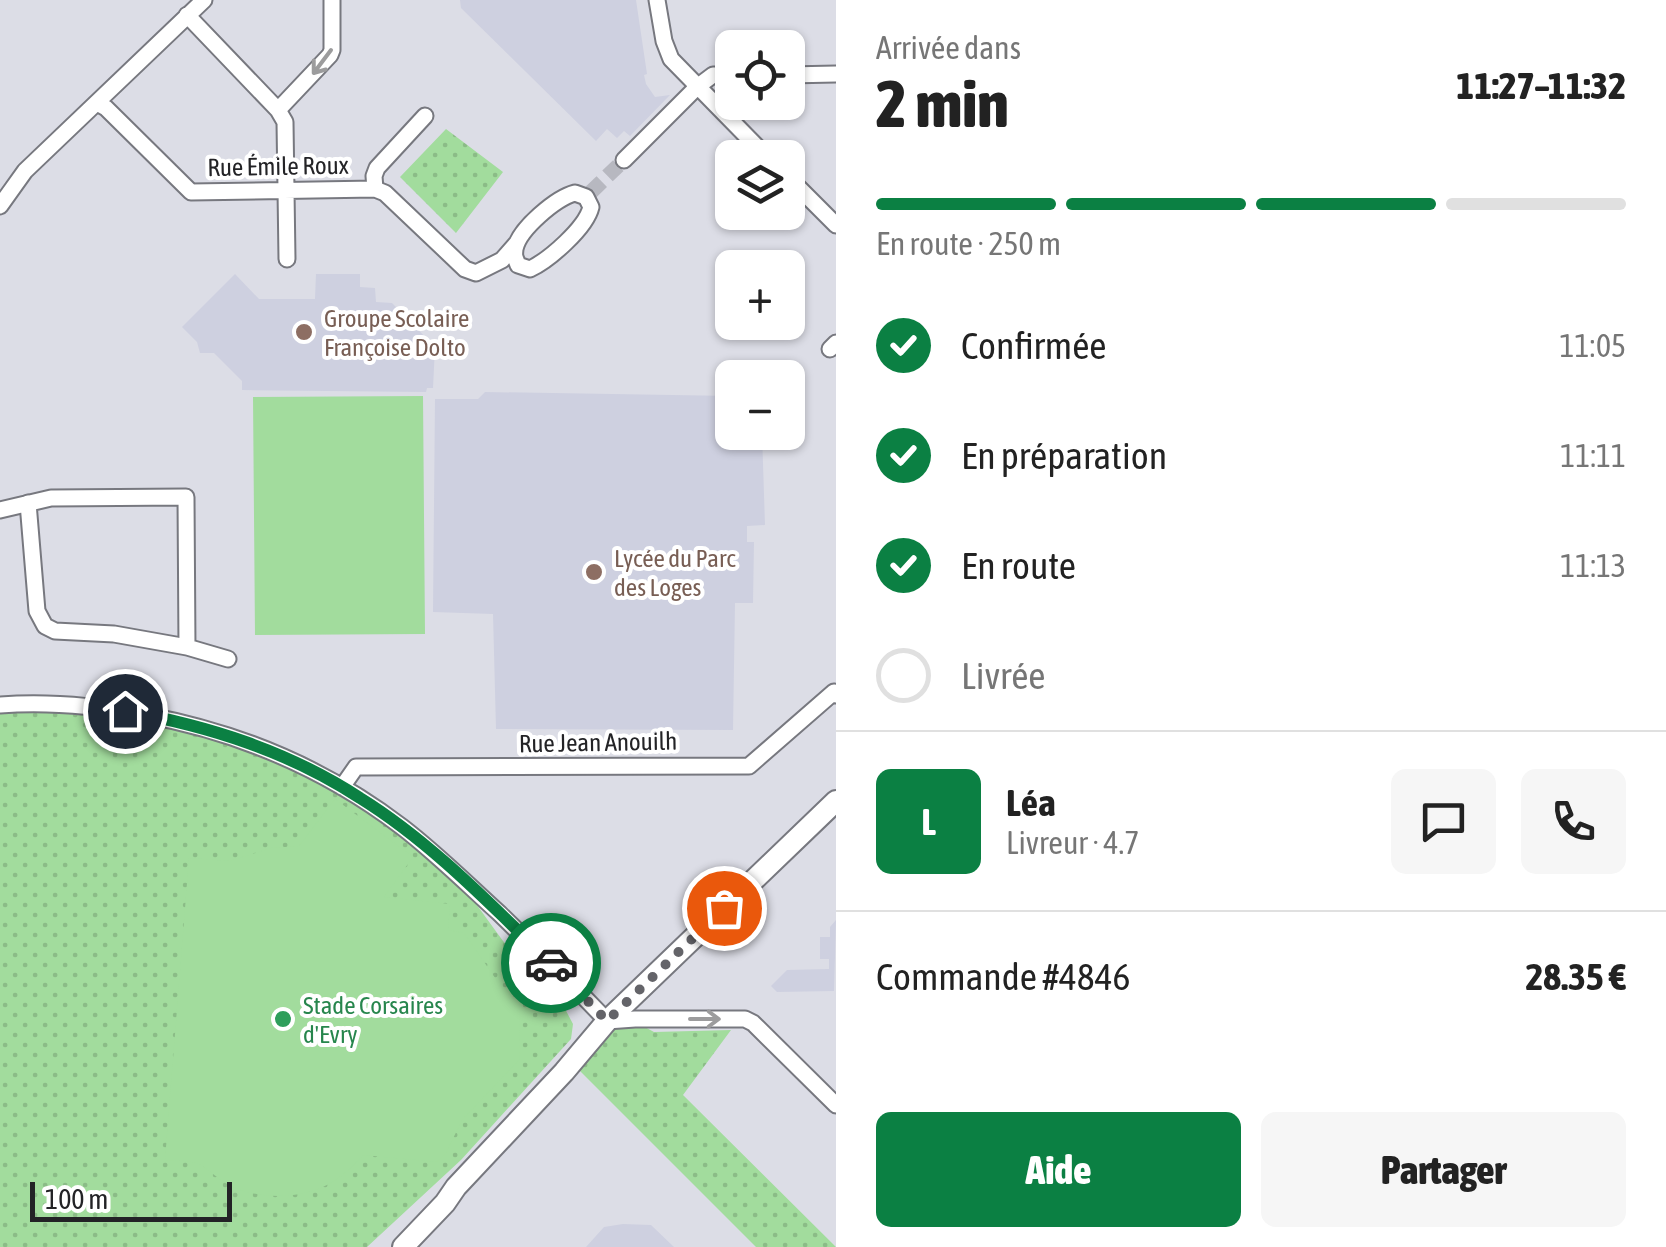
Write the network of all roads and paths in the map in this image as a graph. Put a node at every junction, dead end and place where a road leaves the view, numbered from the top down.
1 (204, 0) edge
2 (332, 0) edge
3 (657, 0) edge
4 (187, 15) junction
5 (805, 74) edge
6 (836, 74) edge
7 (715, 75) edge
8 (697, 87) junction
9 (97, 103) junction
10 (278, 110) junction
11 (426, 116) dead end
12 (750, 140) edge
13 (624, 160) tunnel mouth
14 (375, 189) junction
15 (286, 190) junction
16 (805, 194) edge
17 (0, 206) edge
18 (836, 225) edge
19 (288, 259) dead end
20 (510, 263) junction
21 (28, 503) junction
22 (0, 510) edge
23 (187, 647) junction
24 (228, 660) dead end
25 (836, 694) edge
26 (0, 706) edge
27 (342, 787) junction
28 (836, 802) edge
29 (607, 1021) junction
30 (836, 1105) edge
31 (386, 1247) edge
32 (403, 1247) edge

1 - 4 street
2 -> 10 street
3 - 8 street
4 - 9 street
4 - 10 street
5 - 6 street
7 - 8 street
8 - 12 street
8 - 13 street
9 - 15 street, Rue Émile Roux
9 - 17 street
10 - 15 street
11 - 14 street, Rue Émile Roux
14 - 15 street, Rue Émile Roux
14 - 20 street, Rue Émile Roux
15 - 19 street
16 - 18 street
20 - 20 street, Rue Émile Roux
21 - 22 street
21 - 23 street
21 - 23 street
23 - 24 street
25 - 27 street, Rue Jean Anouilh
26 - 27 street
27 - 29 street
28 - 29 main road
29 -> 30 street
29 - 31 main road
29 - 32 main road

